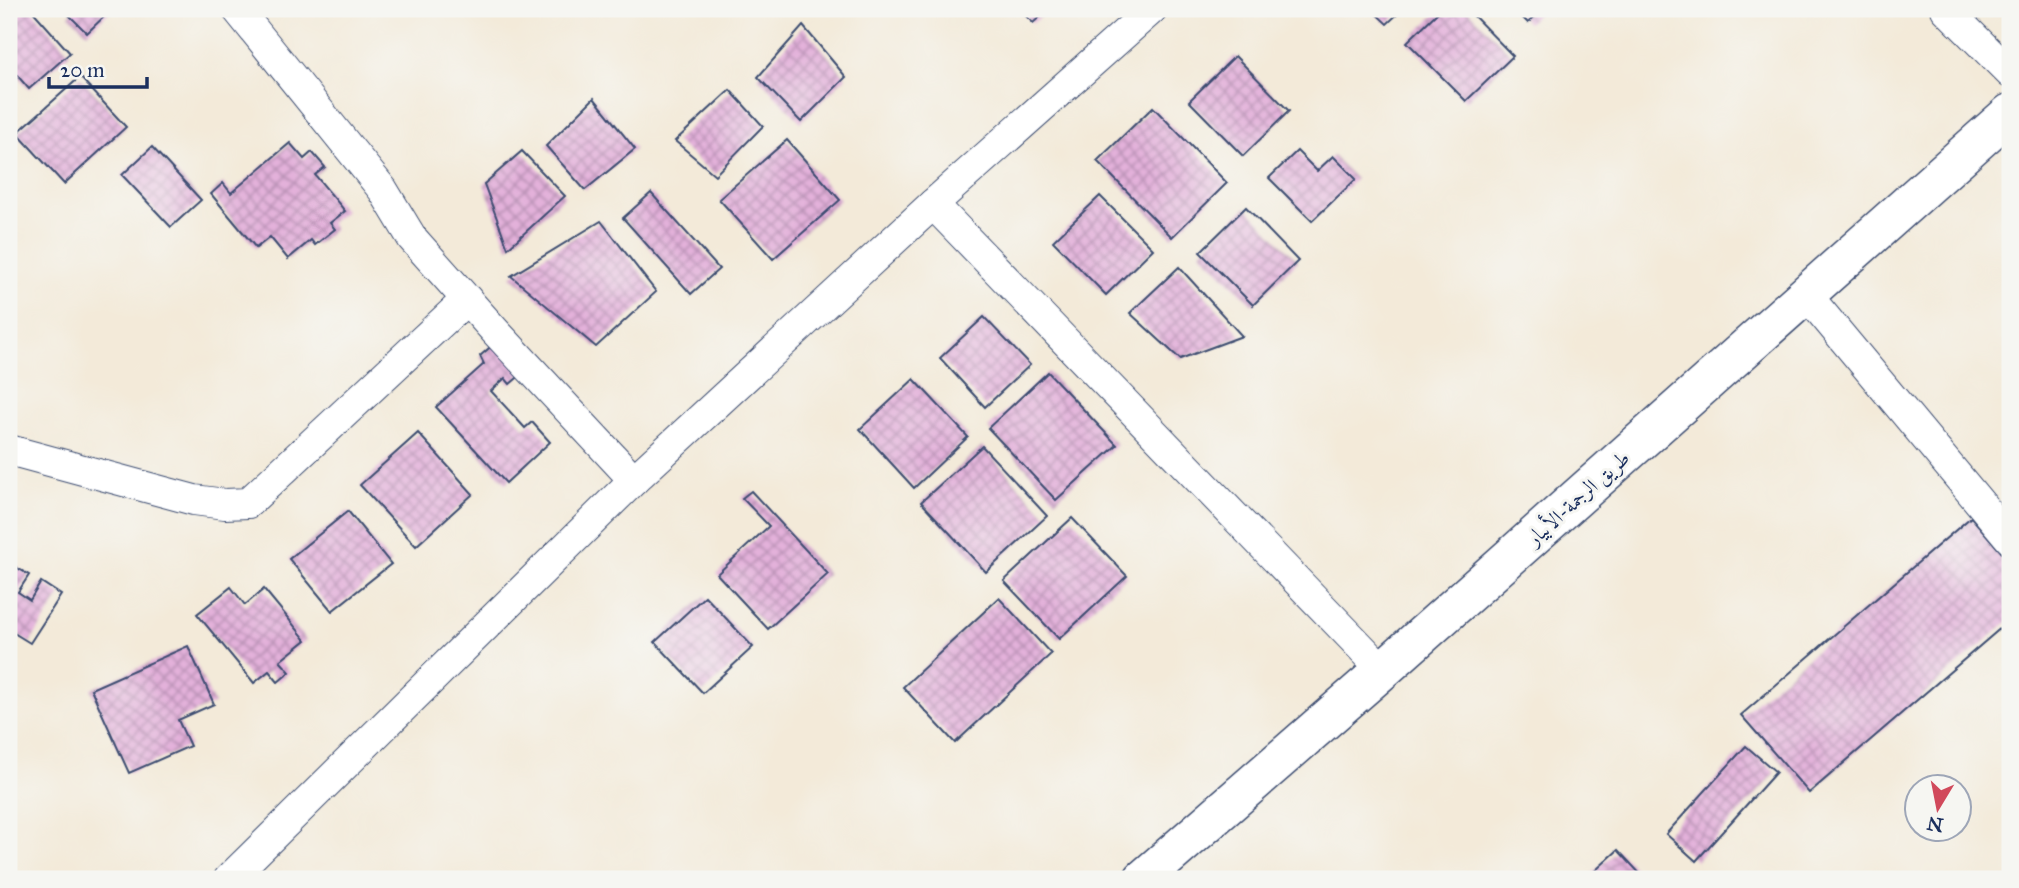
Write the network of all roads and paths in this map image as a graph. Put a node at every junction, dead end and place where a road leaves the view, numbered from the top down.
1 (237, 9) edge
2 (1152, 9) edge
3 (1946, 9) edge
4 (2010, 73) edge
5 (2010, 113) edge
6 (933, 204) junction
7 (1806, 294) junction
8 (467, 299) junction
9 (9, 450) edge
10 (634, 480) junction
11 (2010, 539) edge
12 (1383, 670) junction
13 (229, 879) edge
14 (1143, 879) edge

1 - 8 street
2 - 6 street
3 - 4 street
5 - 7 highway, طريق الرجمة-الأبيار
6 - 10 street
6 - 12 street
7 - 11 street
7 - 12 highway, طريق الرجمة-الأبيار
8 - 9 street
8 - 10 street
10 - 13 street
12 - 14 highway, طريق الرجمة-الأبيار

